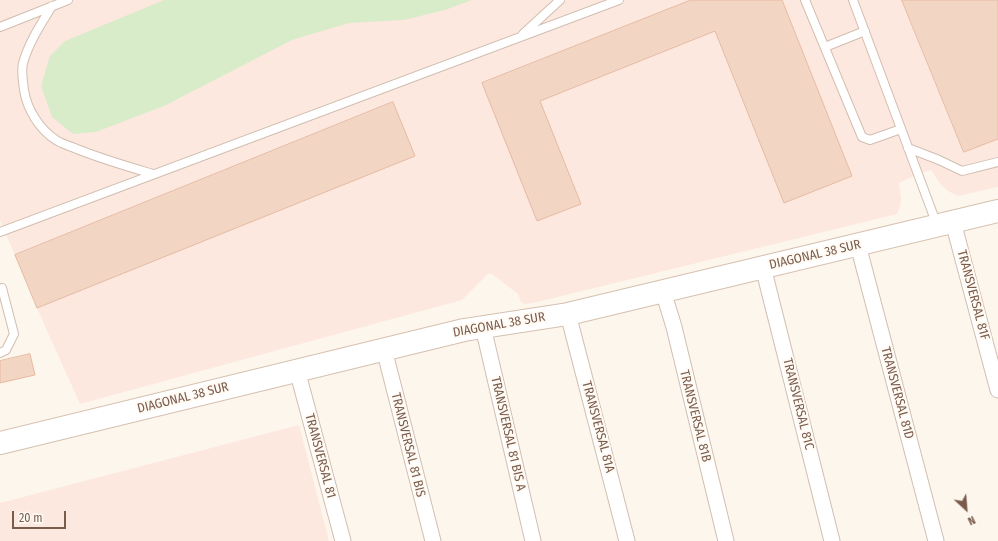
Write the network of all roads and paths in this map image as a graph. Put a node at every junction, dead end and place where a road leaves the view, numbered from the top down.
1 (68, 0) edge
2 (560, 0) edge
3 (620, 0) edge
4 (805, 0) edge
5 (853, 0) edge
6 (52, 6) junction
7 (0, 26) edge
8 (865, 32) junction
9 (520, 37) junction
10 (825, 47) junction
11 (901, 129) junction
12 (908, 148) junction
13 (998, 162) edge
14 (153, 174) junction
15 (998, 212) edge
16 (945, 224) junction
17 (0, 232) edge
18 (858, 245) junction
19 (763, 267) junction
20 (2, 288) dead end
21 (663, 291) junction
22 (568, 314) junction
23 (483, 327) junction
24 (384, 349) junction
25 (0, 353) edge
26 (297, 370) junction
27 (998, 390) edge
28 (0, 443) edge
29 (343, 541) edge
30 (433, 541) edge
31 (533, 541) edge
32 (627, 541) edge
33 (726, 541) edge
34 (832, 541) edge
35 (936, 541) edge

1 - 6 lane
2 - 9 lane
3 - 9 lane
4 - 10 lane
5 - 8 lane
6 - 7 lane
6 - 14 lane
8 - 10 lane
8 - 11 lane
9 - 14 lane
10 - 11 lane
11 - 12 lane
12 - 13 lane
12 - 16 lane
14 - 17 lane
15 - 16 street, DIAGONAL 38 SUR
16 - 18 street, DIAGONAL 38 SUR
16 - 27 street, TRANSVERSAL 81F
18 - 19 street, DIAGONAL 38 SUR
18 - 35 street, TRANSVERSAL 81D
19 - 21 street, DIAGONAL 38 SUR
19 - 34 street, TRANSVERSAL 81C
20 - 25 lane
21 - 22 street, DIAGONAL 38 SUR
21 - 33 street, TRANSVERSAL 81B
22 - 23 street, DIAGONAL 38 SUR
22 - 32 street, TRANSVERSAL 81A
23 - 24 street, DIAGONAL 38 SUR
23 - 31 street, TRANSVERSAL 81 BIS A
24 - 26 street, DIAGONAL 38 SUR
24 - 30 street, TRANSVERSAL 81 BIS
26 - 28 street, DIAGONAL 38 SUR
26 - 29 street, TRANSVERSAL 81

